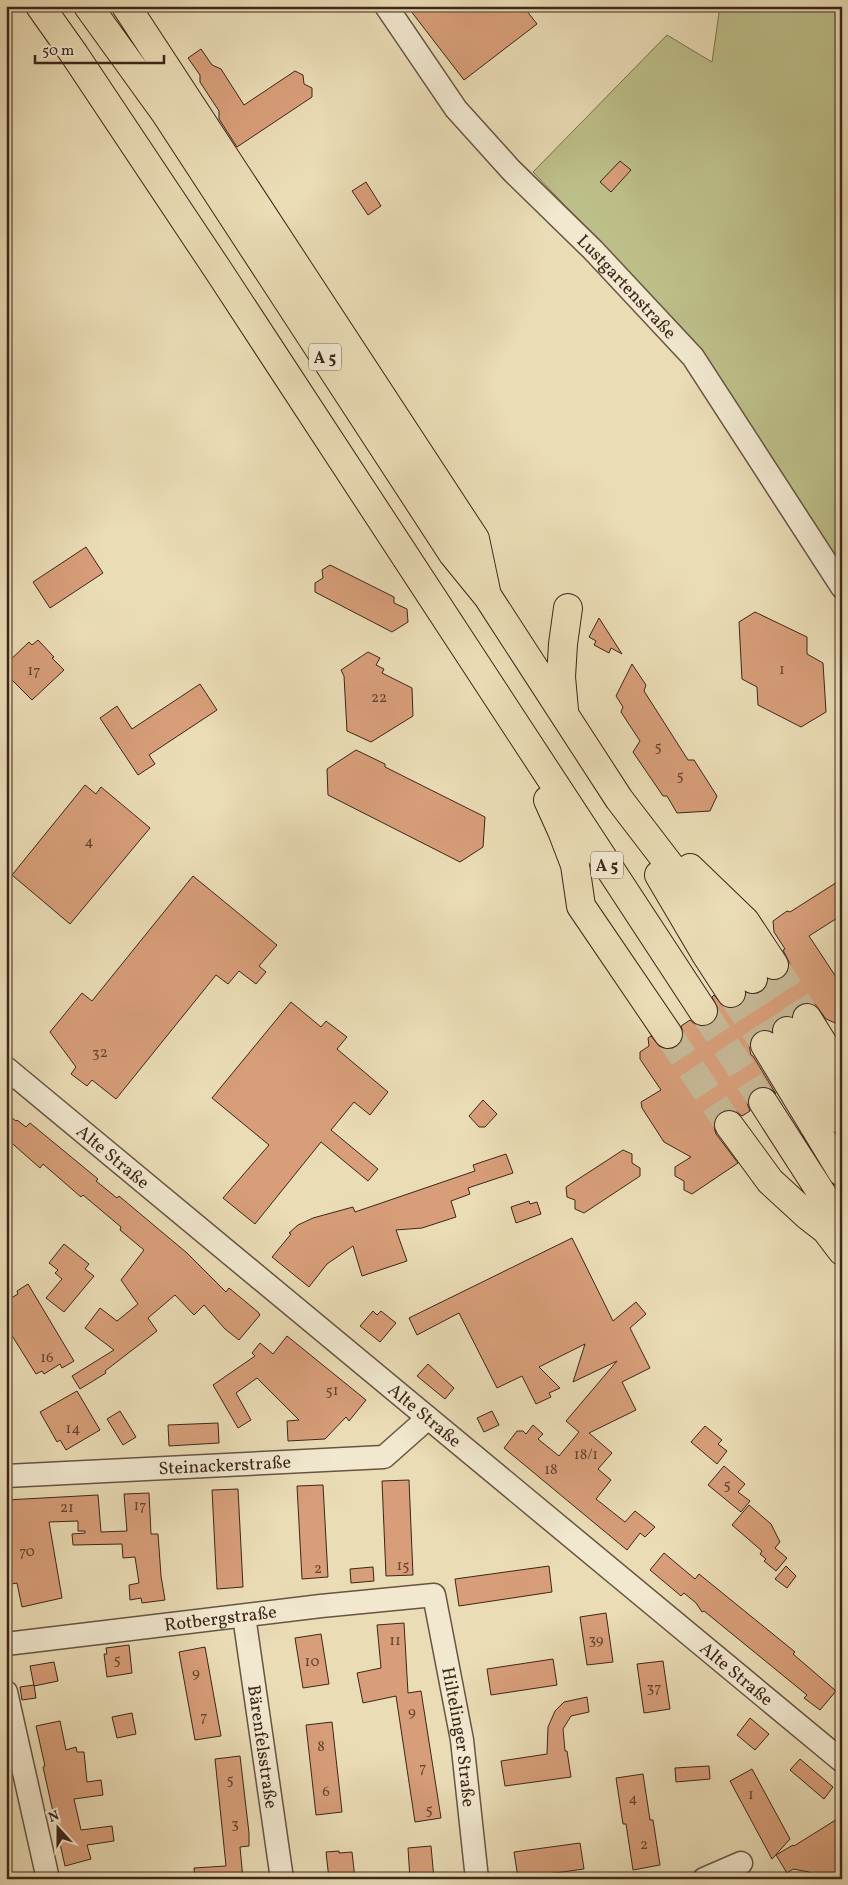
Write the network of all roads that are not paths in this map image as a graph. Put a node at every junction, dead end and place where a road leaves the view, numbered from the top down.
1 (40, 6) edge
2 (88, 6) edge
3 (126, 6) edge
4 (386, 6) edge
5 (842, 587) edge
6 (488, 597) junction
7 (568, 608) dead end
8 (564, 714) junction
9 (512, 719) junction
10 (753, 979) tunnel mouth
11 (703, 1011) tunnel mouth
12 (787, 1031) junction
13 (668, 1034) tunnel mouth
14 (6, 1068) edge
15 (842, 1074) edge
16 (763, 1102) tunnel mouth
17 (842, 1120) edge
18 (729, 1125) tunnel mouth
19 (842, 1172) edge
20 (842, 1225) edge
21 (842, 1251) edge
22 (428, 1418) junction
23 (6, 1476) edge
24 (434, 1595) joint
25 (244, 1616) junction
26 (6, 1644) edge
27 (6, 1692) edge
28 (842, 1761) edge
29 (741, 1862) dead end
30 (48, 1879) edge
31 (282, 1879) edge
32 (477, 1879) edge
33 (704, 1879) edge

1 - 9 highway, A 5
2 - 6 highway, A 5
3 - 6 highway
4 - 5 street, Lustgartenstraße
6 - 8 highway, A 5
7 - 8 highway
8 - 10 highway, A 5
9 - 11 highway, A 5
9 - 13 highway
12 - 15 highway
12 - 17 highway
12 - 19 highway
14 - 22 street, Alte Straße
16 - 20 highway
18 - 21 highway
22 - 23 street, Steinackerstraße
22 - 28 street, Alte Straße
24 - 25 street, Rotbergstraße
24 - 32 street, Hiltelinger Straße
25 - 26 street, Rotbergstraße
25 - 31 street, Bärenfelsstraße
27 - 30 street
29 - 33 street

